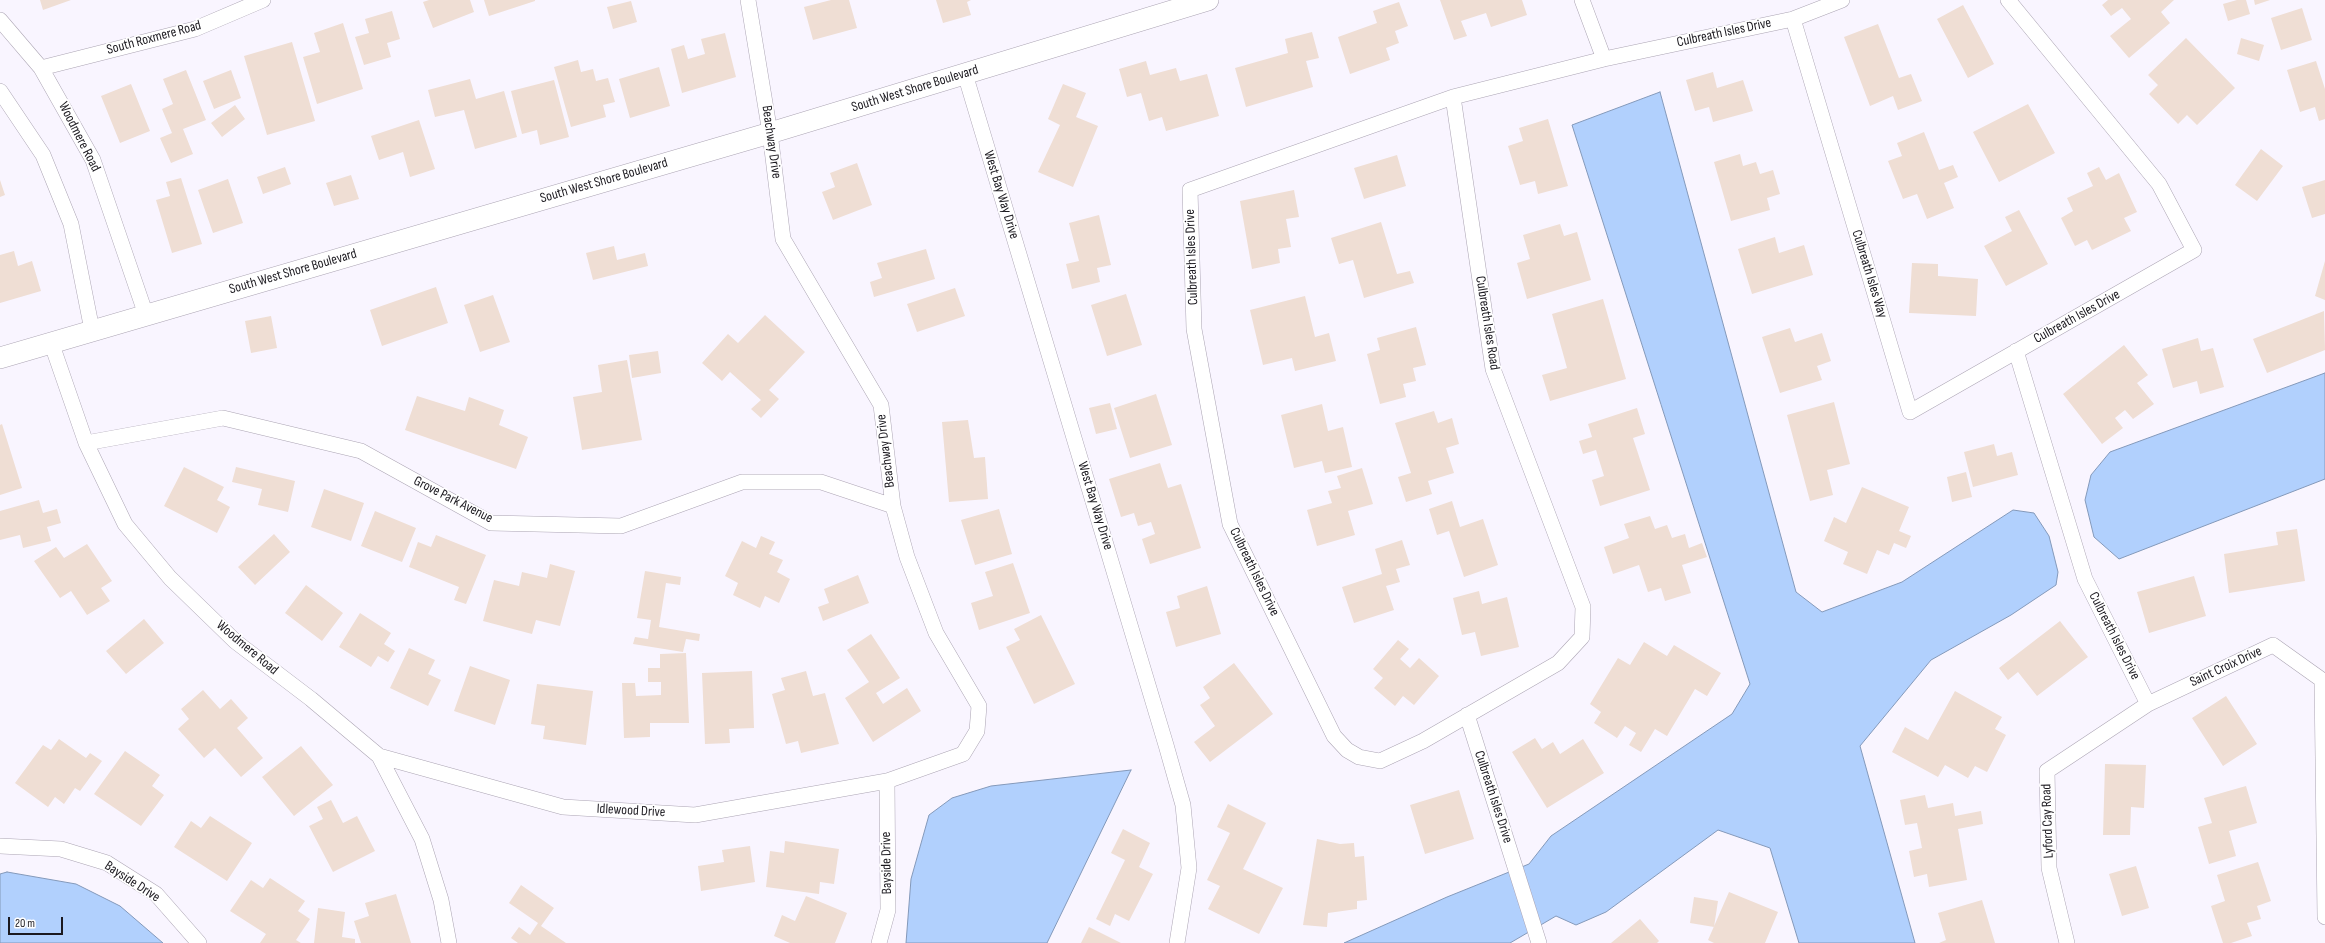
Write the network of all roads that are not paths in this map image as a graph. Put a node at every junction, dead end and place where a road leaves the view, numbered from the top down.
1 (263, 0) edge
2 (748, 0) edge
3 (1208, 0) edge
4 (1582, 0) edge
5 (1842, 0) edge
6 (2008, 0) edge
7 (1793, 19) junction
8 (0, 20) edge
9 (1604, 59) junction
10 (41, 68) junction
11 (965, 74) junction
12 (0, 91) edge
13 (1453, 97) junction
14 (770, 132) junction
15 (146, 315) junction
16 (92, 330) junction
17 (51, 342) junction
18 (2016, 351) junction
19 (0, 358) edge
20 (86, 443) junction
21 (893, 506) junction
22 (2148, 704) junction
23 (1467, 716) junction
24 (379, 756) junction
25 (887, 781) junction
26 (0, 846) edge
27 (2325, 917) edge
28 (1537, 938) edge
29 (199, 943) edge
30 (449, 943) edge
31 (879, 943) edge
32 (1177, 943) edge
33 (2067, 943) edge

1 - 10 street, South Roxmere Road
2 - 14 street, Beachway Drive
3 - 11 street, South West Shore Boulevard
4 - 9 street
5 - 7 street, Culbreath Isles Drive
6 - 18 street, Culbreath Isles Drive
7 - 9 street, Culbreath Isles Drive
7 - 18 street, Culbreath Isles Way
8 - 10 street, Woodmere Road
9 - 13 street
10 - 15 street, Woodmere Road
11 - 14 street, South West Shore Boulevard
11 - 32 street, West Bay Way Drive
12 - 16 street
13 - 23 street, Culbreath Isles Road
13 - 23 street, Culbreath Isles Drive
14 - 15 street, South West Shore Boulevard
14 - 21 street, Beachway Drive
15 - 16 street, South West Shore Boulevard
16 - 17 street, South West Shore Boulevard
17 - 19 street, South West Shore Boulevard
17 - 20 street, Woodmere Road
18 - 22 street, Culbreath Isles Drive
20 - 21 street, Grove Park Avenue
20 - 24 street, Woodmere Road
21 - 25 street, Beachway Drive
22 - 27 street, Saint Croix Drive
22 - 33 street, Lyford Cay Road
23 - 28 street, Culbreath Isles Drive
24 - 25 street, Idlewood Drive
24 - 30 street, Woodmere Road
25 - 31 street, Bayside Drive
26 - 29 street, Bayside Drive

